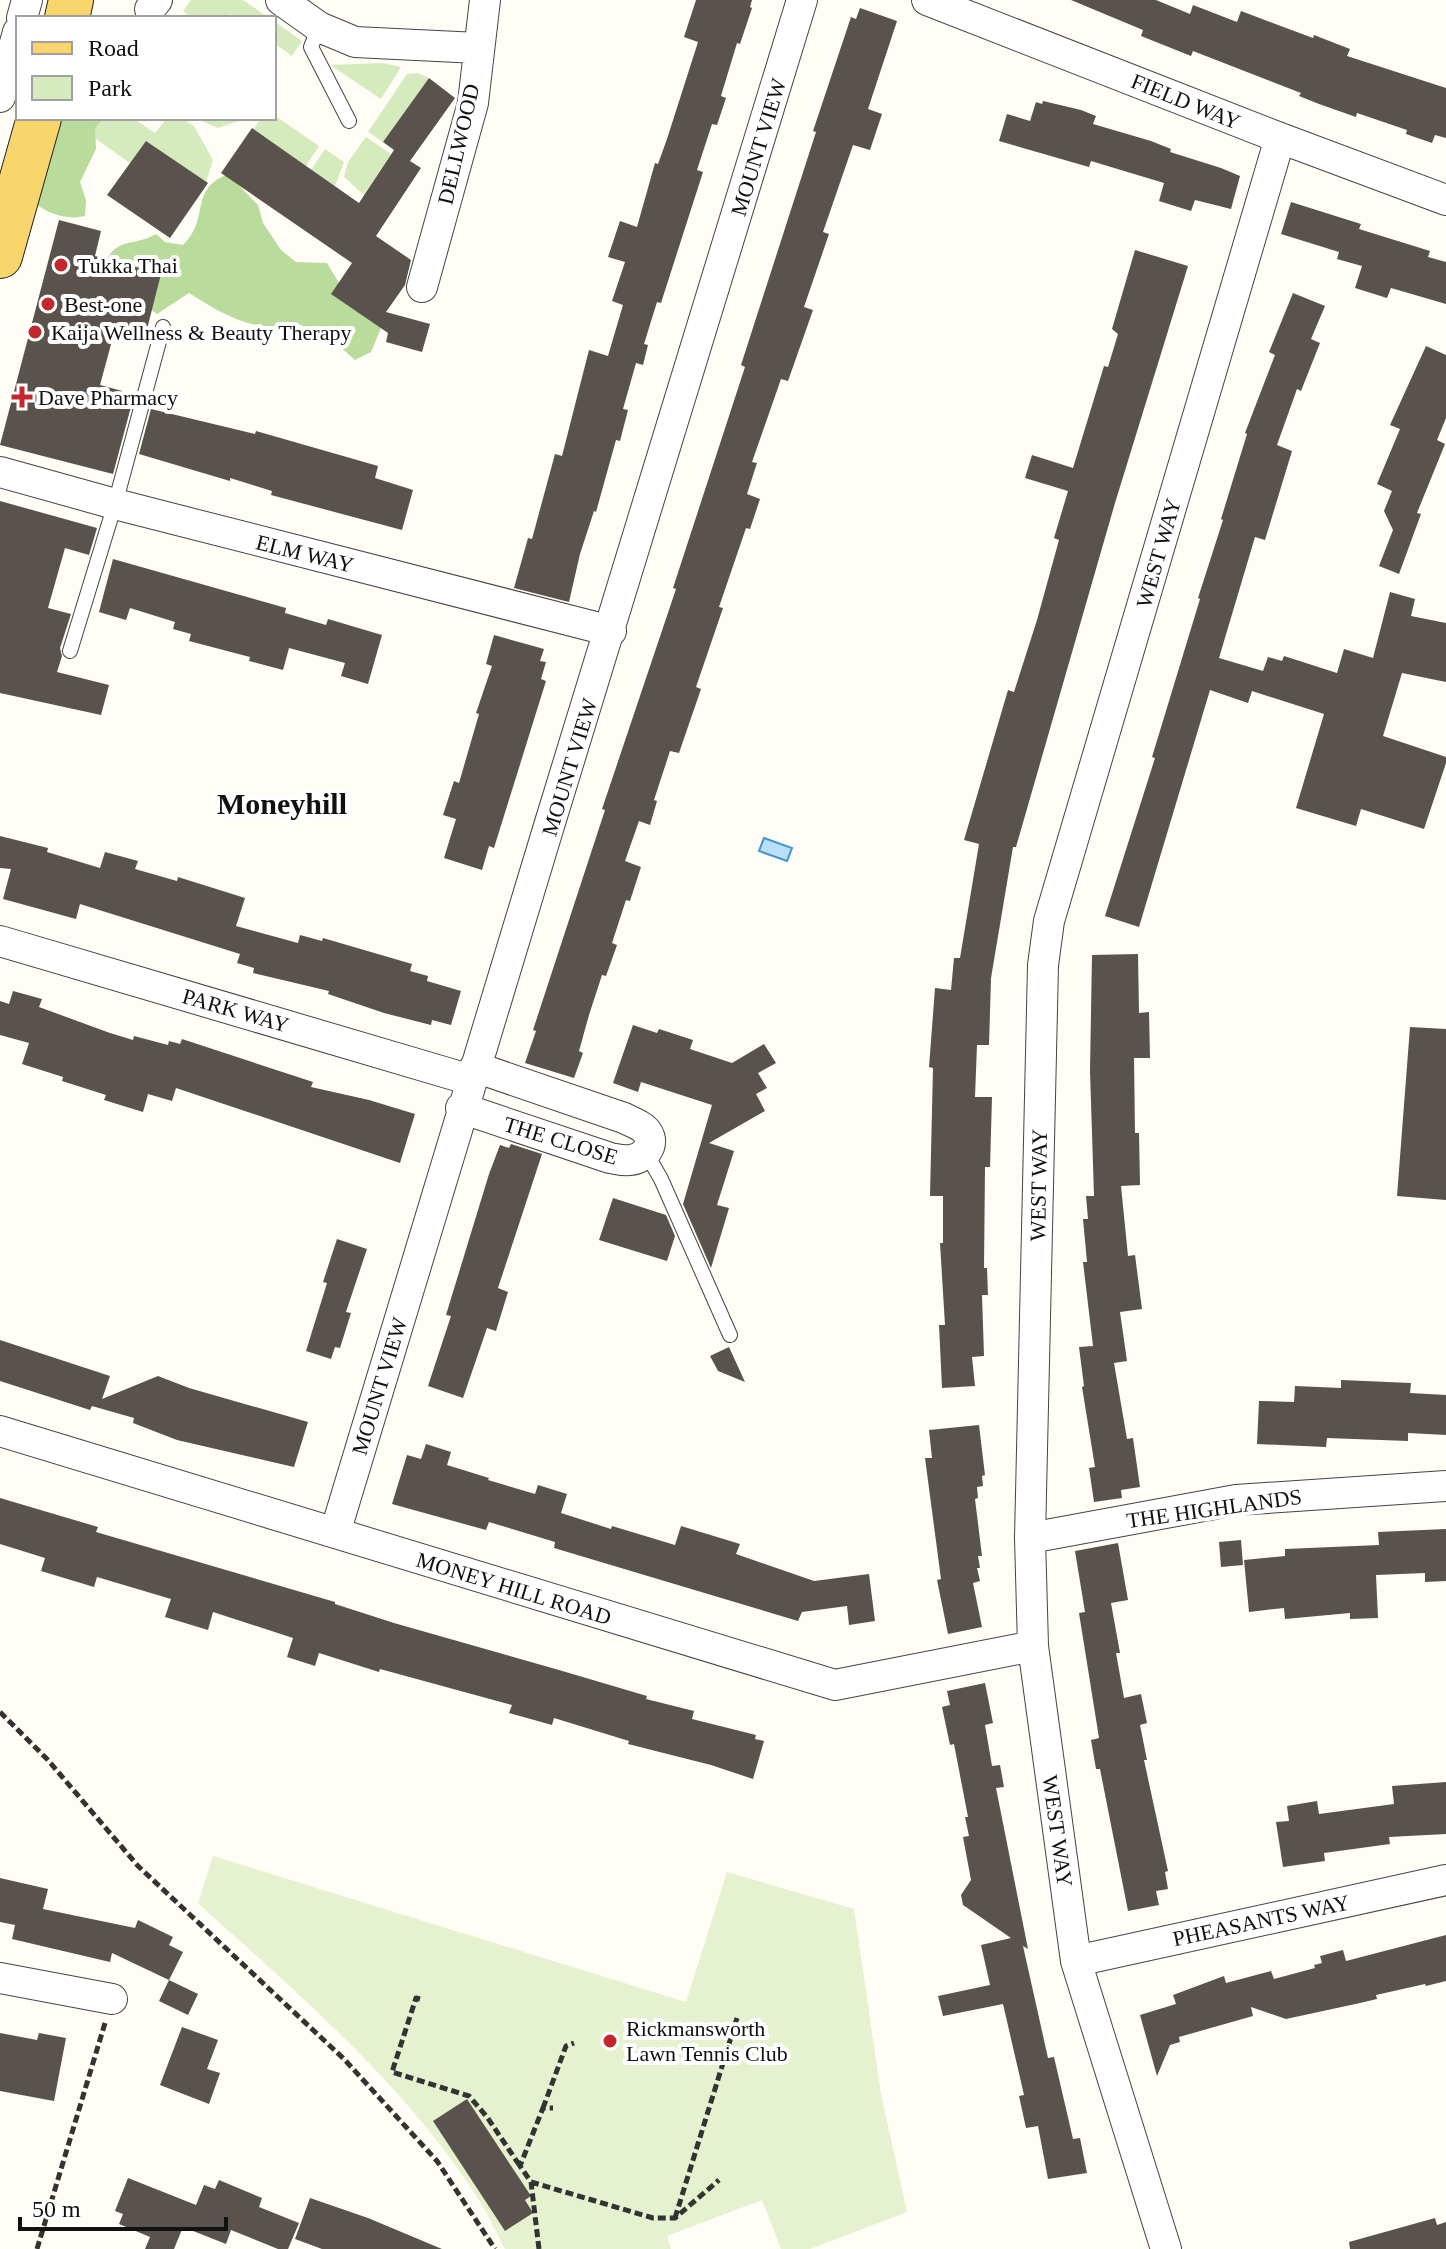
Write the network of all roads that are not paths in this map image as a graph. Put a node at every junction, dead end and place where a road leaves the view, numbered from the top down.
1 (281, 0) edge
2 (485, 0) edge
3 (802, 0) edge
4 (927, 0) edge
5 (319, 27) junction
6 (16, 39) edge
7 (478, 48) junction
8 (0, 97) edge
9 (38, 120) edge
10 (349, 121) dead end
11 (1280, 138) junction
12 (1446, 200) edge
13 (0, 256) edge
14 (422, 287) dead end
15 (163, 327) dead end
16 (0, 472) edge
17 (115, 504) junction
18 (611, 631) junction
19 (70, 651) dead end
20 (0, 941) edge
21 (473, 1073) junction
22 (461, 1108) junction
23 (646, 1153) junction
24 (730, 1335) dead end
25 (0, 1431) edge
26 (1446, 1486) edge
27 (335, 1533) junction
28 (1030, 1538) junction
29 (1033, 1646) junction
30 (1446, 1880) edge
31 (1076, 1961) junction
32 (0, 1978) edge
33 (112, 1999) road end
34 (1166, 2249) edge

1 - 5 street
2 - 7 street, DELLWOOD
3 - 18 street, MOUNT VIEW
4 - 11 street, FIELD WAY
5 - 7 street
5 - 10 lane
6 - 8 street
7 - 14 street, DELLWOOD
9 - 13 main road
11 - 12 street, FIELD WAY
11 - 28 street, WEST WAY
15 - 17 lane
16 - 17 street, ELM WAY
17 - 18 street, ELM WAY
17 - 19 lane
18 - 21 street, MOUNT VIEW
20 - 21 street, PARK WAY
21 - 22 street, MOUNT VIEW
21 - 23 street, THE CLOSE
22 - 23 street, THE CLOSE
22 - 27 street, MOUNT VIEW
23 - 24 lane
25 - 27 street, MONEY HILL ROAD
26 - 28 street, THE HIGHLANDS
27 - 29 street, MONEY HILL ROAD
28 - 29 street, WEST WAY
29 - 31 street, WEST WAY
30 - 31 street, PHEASANTS WAY
31 - 34 street, WEST WAY
32 - 33 street

